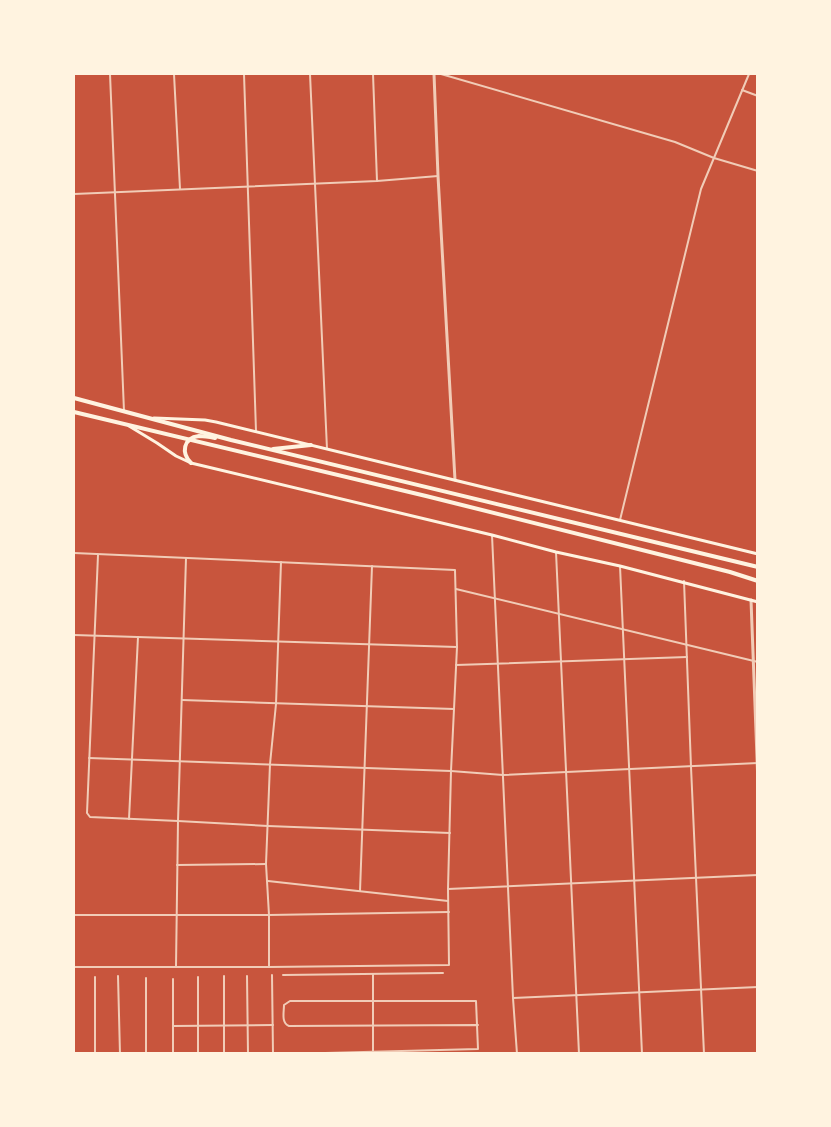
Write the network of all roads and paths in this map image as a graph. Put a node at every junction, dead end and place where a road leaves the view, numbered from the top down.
1 (110, 74) edge
2 (174, 74) edge
3 (244, 74) edge
4 (310, 74) edge
5 (374, 74) edge
6 (434, 74) edge
7 (441, 74) edge
8 (749, 74) edge
9 (742, 90) junction
10 (758, 96) edge
11 (714, 158) junction
12 (758, 171) edge
13 (438, 176) junction
14 (377, 181) junction
15 (315, 183) junction
16 (248, 186) junction
17 (180, 189) junction
18 (116, 192) junction
19 (74, 194) edge
20 (74, 398) edge
21 (124, 411) junction
22 (74, 412) edge
23 (146, 418) junction
24 (128, 425) junction
25 (256, 431) junction
26 (189, 440) junction
27 (231, 440) junction
28 (311, 445) junction
29 (270, 449) junction
30 (327, 449) junction
31 (191, 463) junction
32 (455, 480) junction
33 (620, 520) junction
34 (492, 535) junction
35 (556, 552) junction
36 (74, 553) edge
37 (98, 554) junction
38 (758, 554) edge
39 (186, 558) junction
40 (281, 562) junction
41 (372, 566) junction
42 (620, 566) junction
43 (758, 567) edge
44 (684, 581) junction
45 (758, 581) edge
46 (456, 589) junction
47 (495, 599) junction
48 (751, 600) junction
49 (758, 602) edge
50 (559, 614) junction
51 (623, 629) junction
52 (74, 635) edge
53 (95, 636) junction
54 (138, 637) junction
55 (184, 639) junction
56 (278, 642) junction
57 (369, 645) junction
58 (687, 645) junction
59 (457, 647) junction
60 (687, 657) junction
61 (624, 660) junction
62 (752, 661) junction
63 (561, 662) junction
64 (758, 662) edge
65 (498, 664) junction
66 (456, 665) junction
67 (182, 700) junction
68 (276, 704) junction
69 (367, 707) junction
70 (454, 710) junction
71 (89, 758) junction
72 (132, 759) junction
73 (180, 761) junction
74 (757, 763) edge
75 (270, 764) junction
76 (691, 767) junction
77 (365, 768) junction
78 (629, 769) junction
79 (451, 771) junction
80 (566, 773) junction
81 (503, 775) junction
82 (758, 784) edge
83 (129, 819) junction
84 (178, 820) junction
85 (268, 826) junction
86 (362, 829) junction
87 (450, 833) junction
88 (266, 864) junction
89 (177, 865) junction
90 (758, 875) edge
91 (696, 878) junction
92 (634, 880) junction
93 (268, 881) junction
94 (572, 884) junction
95 (508, 886) junction
96 (448, 889) junction
97 (360, 891) junction
98 (448, 901) junction
99 (449, 912) junction
100 (74, 915) edge
101 (176, 915) junction
102 (269, 915) junction
103 (176, 966) junction
104 (74, 967) edge
105 (269, 967) junction
106 (443, 973) dead end
107 (373, 974) junction
108 (272, 975) dead end
109 (283, 975) dead end
110 (118, 976) dead end
111 (224, 976) dead end
112 (247, 976) dead end
113 (95, 977) dead end
114 (198, 977) dead end
115 (146, 978) dead end
116 (173, 979) dead end
117 (758, 987) edge
118 (701, 989) junction
119 (639, 992) junction
120 (577, 996) junction
121 (513, 998) junction
122 (373, 1001) junction
123 (248, 1024) junction
124 (273, 1024) junction
125 (198, 1025) junction
126 (224, 1025) junction
127 (478, 1025) junction
128 (173, 1026) junction
129 (373, 1026) junction
130 (373, 1052) junction
131 (95, 1053) edge
132 (120, 1053) edge
133 (146, 1053) edge
134 (173, 1053) edge
135 (198, 1053) edge
136 (224, 1053) edge
137 (248, 1053) edge
138 (273, 1053) edge
139 (287, 1053) edge
140 (517, 1053) edge
141 (579, 1053) edge
142 (642, 1053) edge
143 (704, 1053) edge

1 - 18 street
2 - 17 street
3 - 16 street
4 - 15 street
5 - 14 street
6 - 13 street
7 - 11 street
8 - 9 street
9 - 10 street
9 - 11 street
11 - 12 street
11 - 33 street
13 - 14 street
13 - 32 street
14 - 15 street
15 - 16 street
15 - 30 street
16 - 17 street
16 - 25 street
17 - 18 street
18 - 19 street
18 - 21 street
20 - 21 main road
21 - 23 main road
22 - 24 main road
23 - 25 main road
23 - 27 main road
24 - 26 main road
24 - 31 main road
25 - 28 main road
26 - 27 main road
26 - 31 main road
26 - 45 main road
27 - 29 main road
28 - 29 main road
28 - 30 main road
29 - 43 main road
30 - 32 main road
31 - 34 main road
32 - 33 main road
33 - 38 main road
34 - 35 main road
34 - 47 street
35 - 42 main road
35 - 50 street
36 - 37 street
37 - 39 street
37 - 53 street
39 - 40 street
39 - 55 street
40 - 41 street
40 - 56 street
41 - 46 street
41 - 57 street
42 - 44 main road
42 - 51 street
44 - 48 main road
44 - 58 street
46 - 47 street
46 - 59 street
47 - 50 street
47 - 65 street
48 - 49 main road
48 - 62 street
50 - 51 street
50 - 63 street
51 - 58 street
51 - 61 street
52 - 53 street
53 - 54 street
53 - 71 street
54 - 55 street
54 - 72 street
55 - 56 street
55 - 67 street
56 - 57 street
56 - 68 street
57 - 59 street
57 - 69 street
58 - 60 street
58 - 62 street
59 - 66 street
60 - 61 street
60 - 76 street
61 - 63 street
61 - 78 street
62 - 64 street
62 - 74 street
63 - 65 street
63 - 80 street
65 - 66 street
65 - 81 street
66 - 70 street
67 - 68 street
67 - 73 street
68 - 69 street
68 - 75 street
69 - 70 street
69 - 77 street
70 - 79 street
71 - 72 street
71 - 83 street
72 - 73 street
72 - 83 street
73 - 75 street
73 - 84 street
74 - 76 street
74 - 82 street
75 - 77 street
75 - 85 street
76 - 78 street
76 - 91 street
77 - 79 street
77 - 86 street
78 - 80 street
78 - 92 street
79 - 81 street
79 - 87 street
80 - 81 street
80 - 94 street
81 - 95 street
83 - 84 street
84 - 85 street
84 - 89 street
85 - 86 street
85 - 88 street
86 - 87 street
86 - 97 street
87 - 96 street
88 - 89 street
88 - 93 street
89 - 101 street
90 - 91 street
91 - 92 street
91 - 118 street
92 - 94 street
92 - 119 street
93 - 97 street
93 - 102 street
94 - 95 street
94 - 120 street
95 - 96 street
95 - 121 street
96 - 98 street
97 - 98 street
98 - 99 street
99 - 102 street
99 - 105 street
100 - 101 street
101 - 102 street
101 - 103 street
102 - 105 street
103 - 104 street
103 - 105 street
106 - 107 street
107 - 109 street
107 - 122 street
108 - 124 street
110 - 132 street
111 - 126 street
112 - 123 street
113 - 131 street
114 - 125 street
115 - 133 street
116 - 128 street
117 - 118 street
118 - 119 street
118 - 143 street
119 - 120 street
119 - 142 street
120 - 121 street
120 - 141 street
121 - 140 street
122 - 127 street
122 - 129 street
122 - 129 street
123 - 124 street
123 - 126 street
123 - 137 street
124 - 138 street
125 - 126 street
125 - 128 street
125 - 135 street
126 - 136 street
127 - 129 street
127 - 130 street
128 - 134 street
129 - 130 street
130 - 139 street

